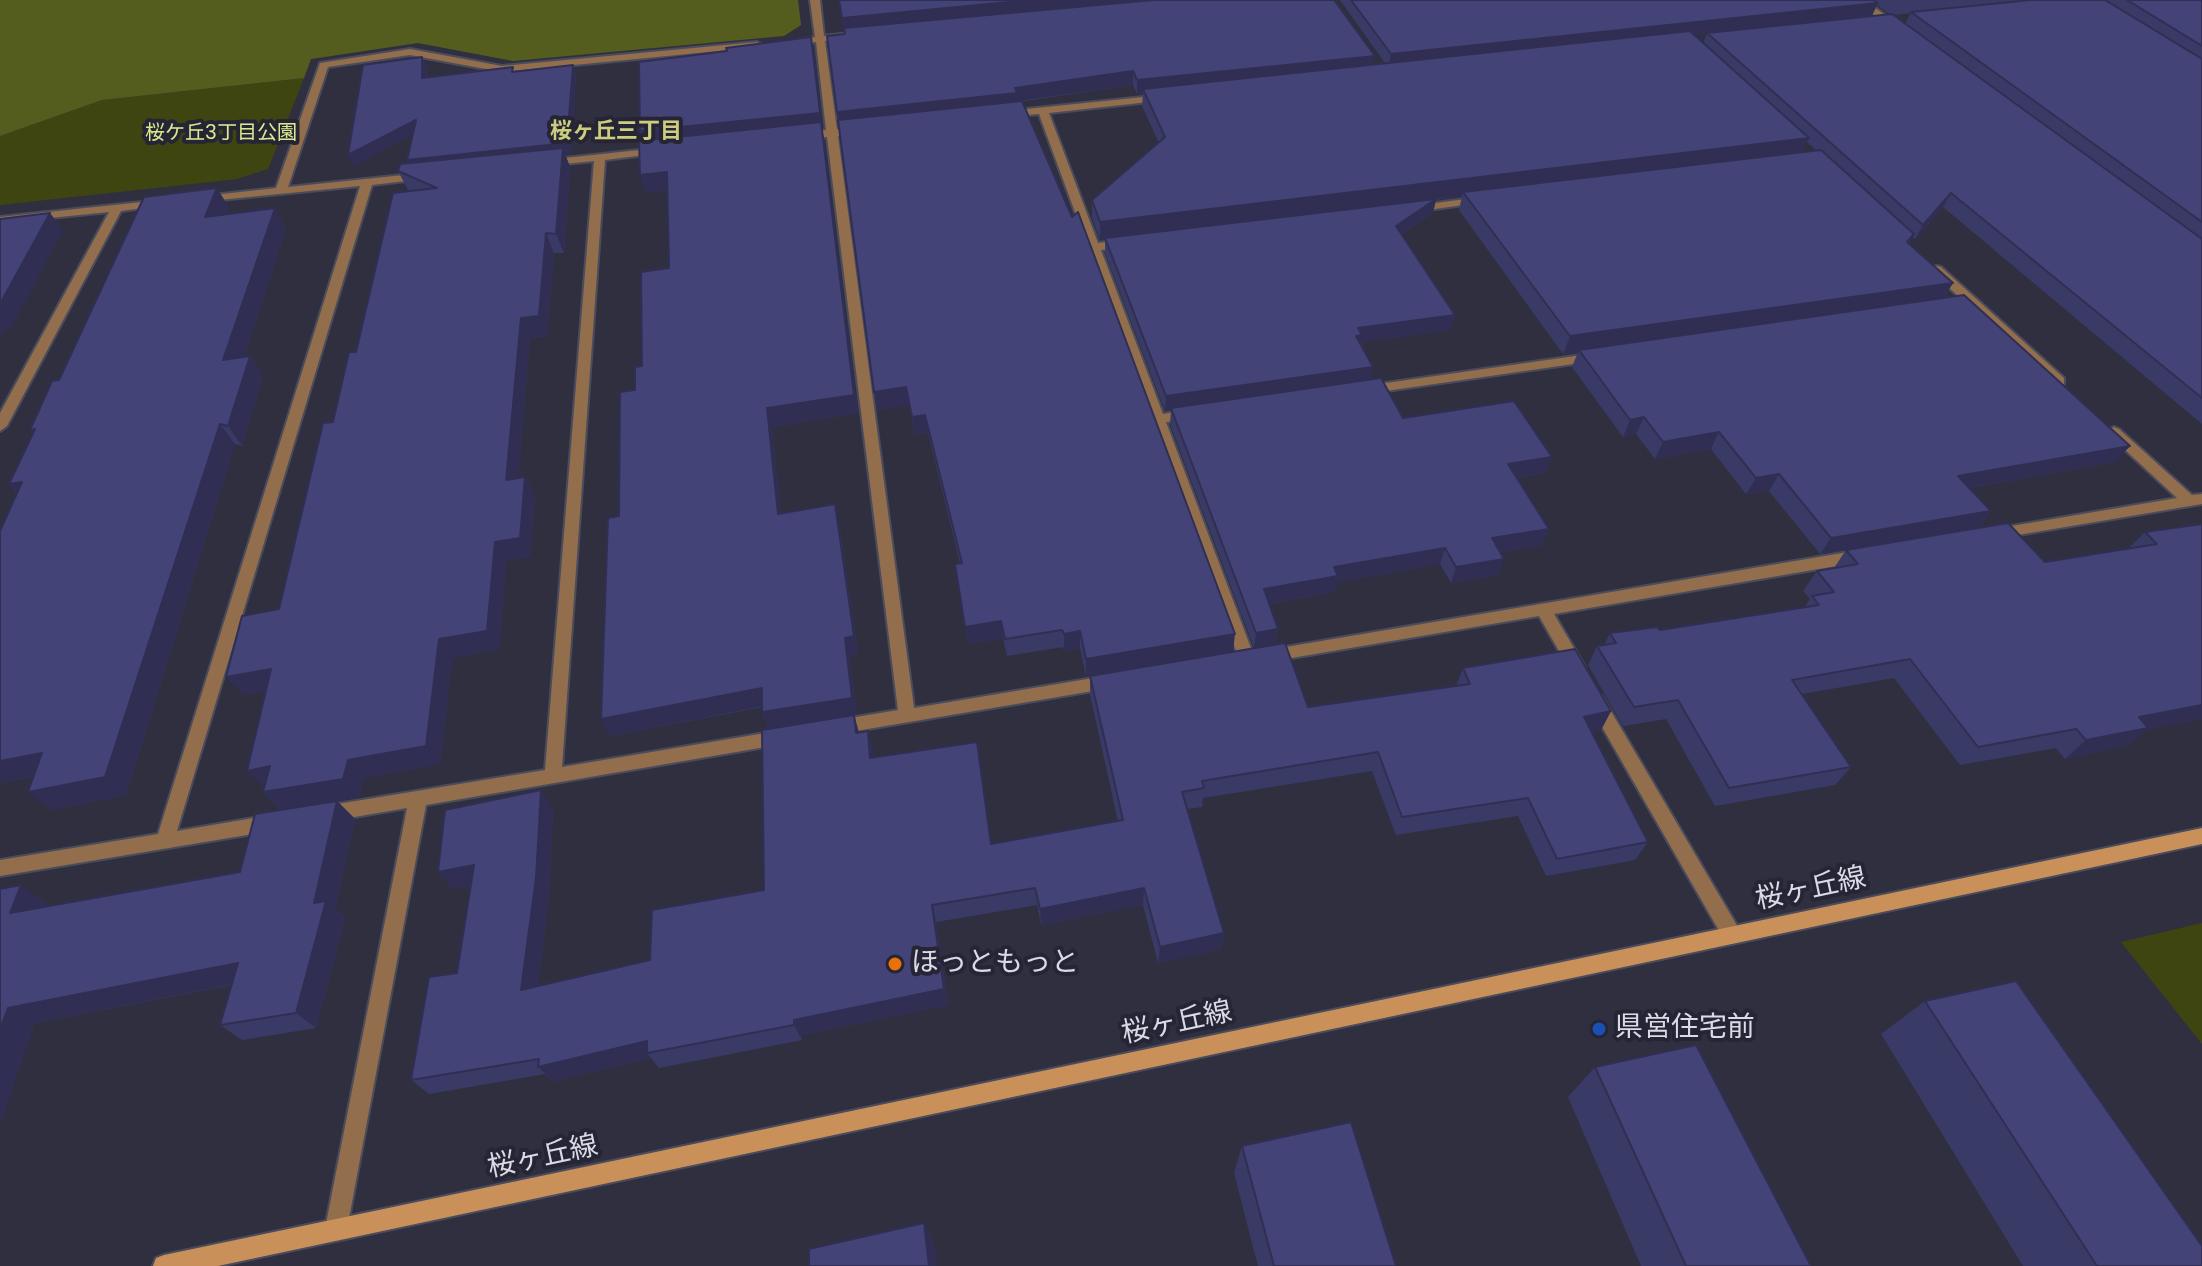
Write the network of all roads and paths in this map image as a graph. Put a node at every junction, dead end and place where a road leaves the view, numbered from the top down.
1 (815, 0) edge
2 (1859, 0) edge
3 (1904, 20) edge
4 (1889, 21) junction
5 (1873, 23) edge
6 (868, 34) edge
7 (820, 39) junction
8 (1914, 40) edge
9 (1183, 96) edge
10 (1043, 110) junction
11 (998, 115) edge
12 (877, 128) edge
13 (832, 133) junction
14 (786, 138) edge
15 (677, 149) edge
16 (600, 157) junction
17 (538, 163) edge
18 (429, 175) edge
19 (367, 182) junction
20 (281, 190) junction
21 (1502, 198) edge
22 (192, 200) edge
23 (177, 201) edge
24 (117, 207) junction
25 (1392, 211) edge
26 (0, 220) edge
27 (1141, 242) edge
28 (1094, 247) junction
29 (1928, 262) edge
30 (1973, 303) junction
31 (1958, 305) edge
32 (1612, 354) edge
33 (2064, 386) edge
34 (1345, 392) edge
35 (1204, 412) edge
36 (2098, 418) edge
37 (1157, 419) junction
38 (0, 426) edge
39 (2196, 500) edge
40 (1969, 538) edge
41 (1874, 554) edge
42 (1543, 609) junction
43 (1123, 680) edge
44 (907, 716) junction
45 (553, 775) junction
46 (418, 798) junction
47 (314, 816) edge
48 (284, 821) edge
49 (2202, 836) edge
50 (165, 841) junction
51 (0, 868) edge
52 (1732, 935) junction
53 (336, 1229) junction
54 (164, 1266) edge

1 - 7 street
2 - 4 street
3 - 4 street
4 - 5 street
4 - 8 street
6 - 7 street
7 - 13 street
7 - 20 street
9 - 10 street
10 - 11 street
10 - 28 street
12 - 13 street
13 - 14 street
13 - 44 street
15 - 16 street
16 - 17 street
16 - 45 street
18 - 19 street
19 - 20 street
19 - 50 street
20 - 22 street
21 - 25 street
23 - 24 street
24 - 26 street
24 - 38 street
27 - 28 street
28 - 37 street
29 - 30 street
30 - 31 street
30 - 33 street
32 - 34 street
35 - 37 street
36 - 39 street
37 - 42 street
39 - 40 street
41 - 42 street
42 - 52 street
43 - 44 street
44 - 45 street
45 - 46 street
46 - 47 street
46 - 53 street
48 - 50 street
49 - 52 street, 桜ヶ丘線
50 - 51 street
52 - 53 street, 桜ヶ丘線
53 - 54 street, 桜ヶ丘線

